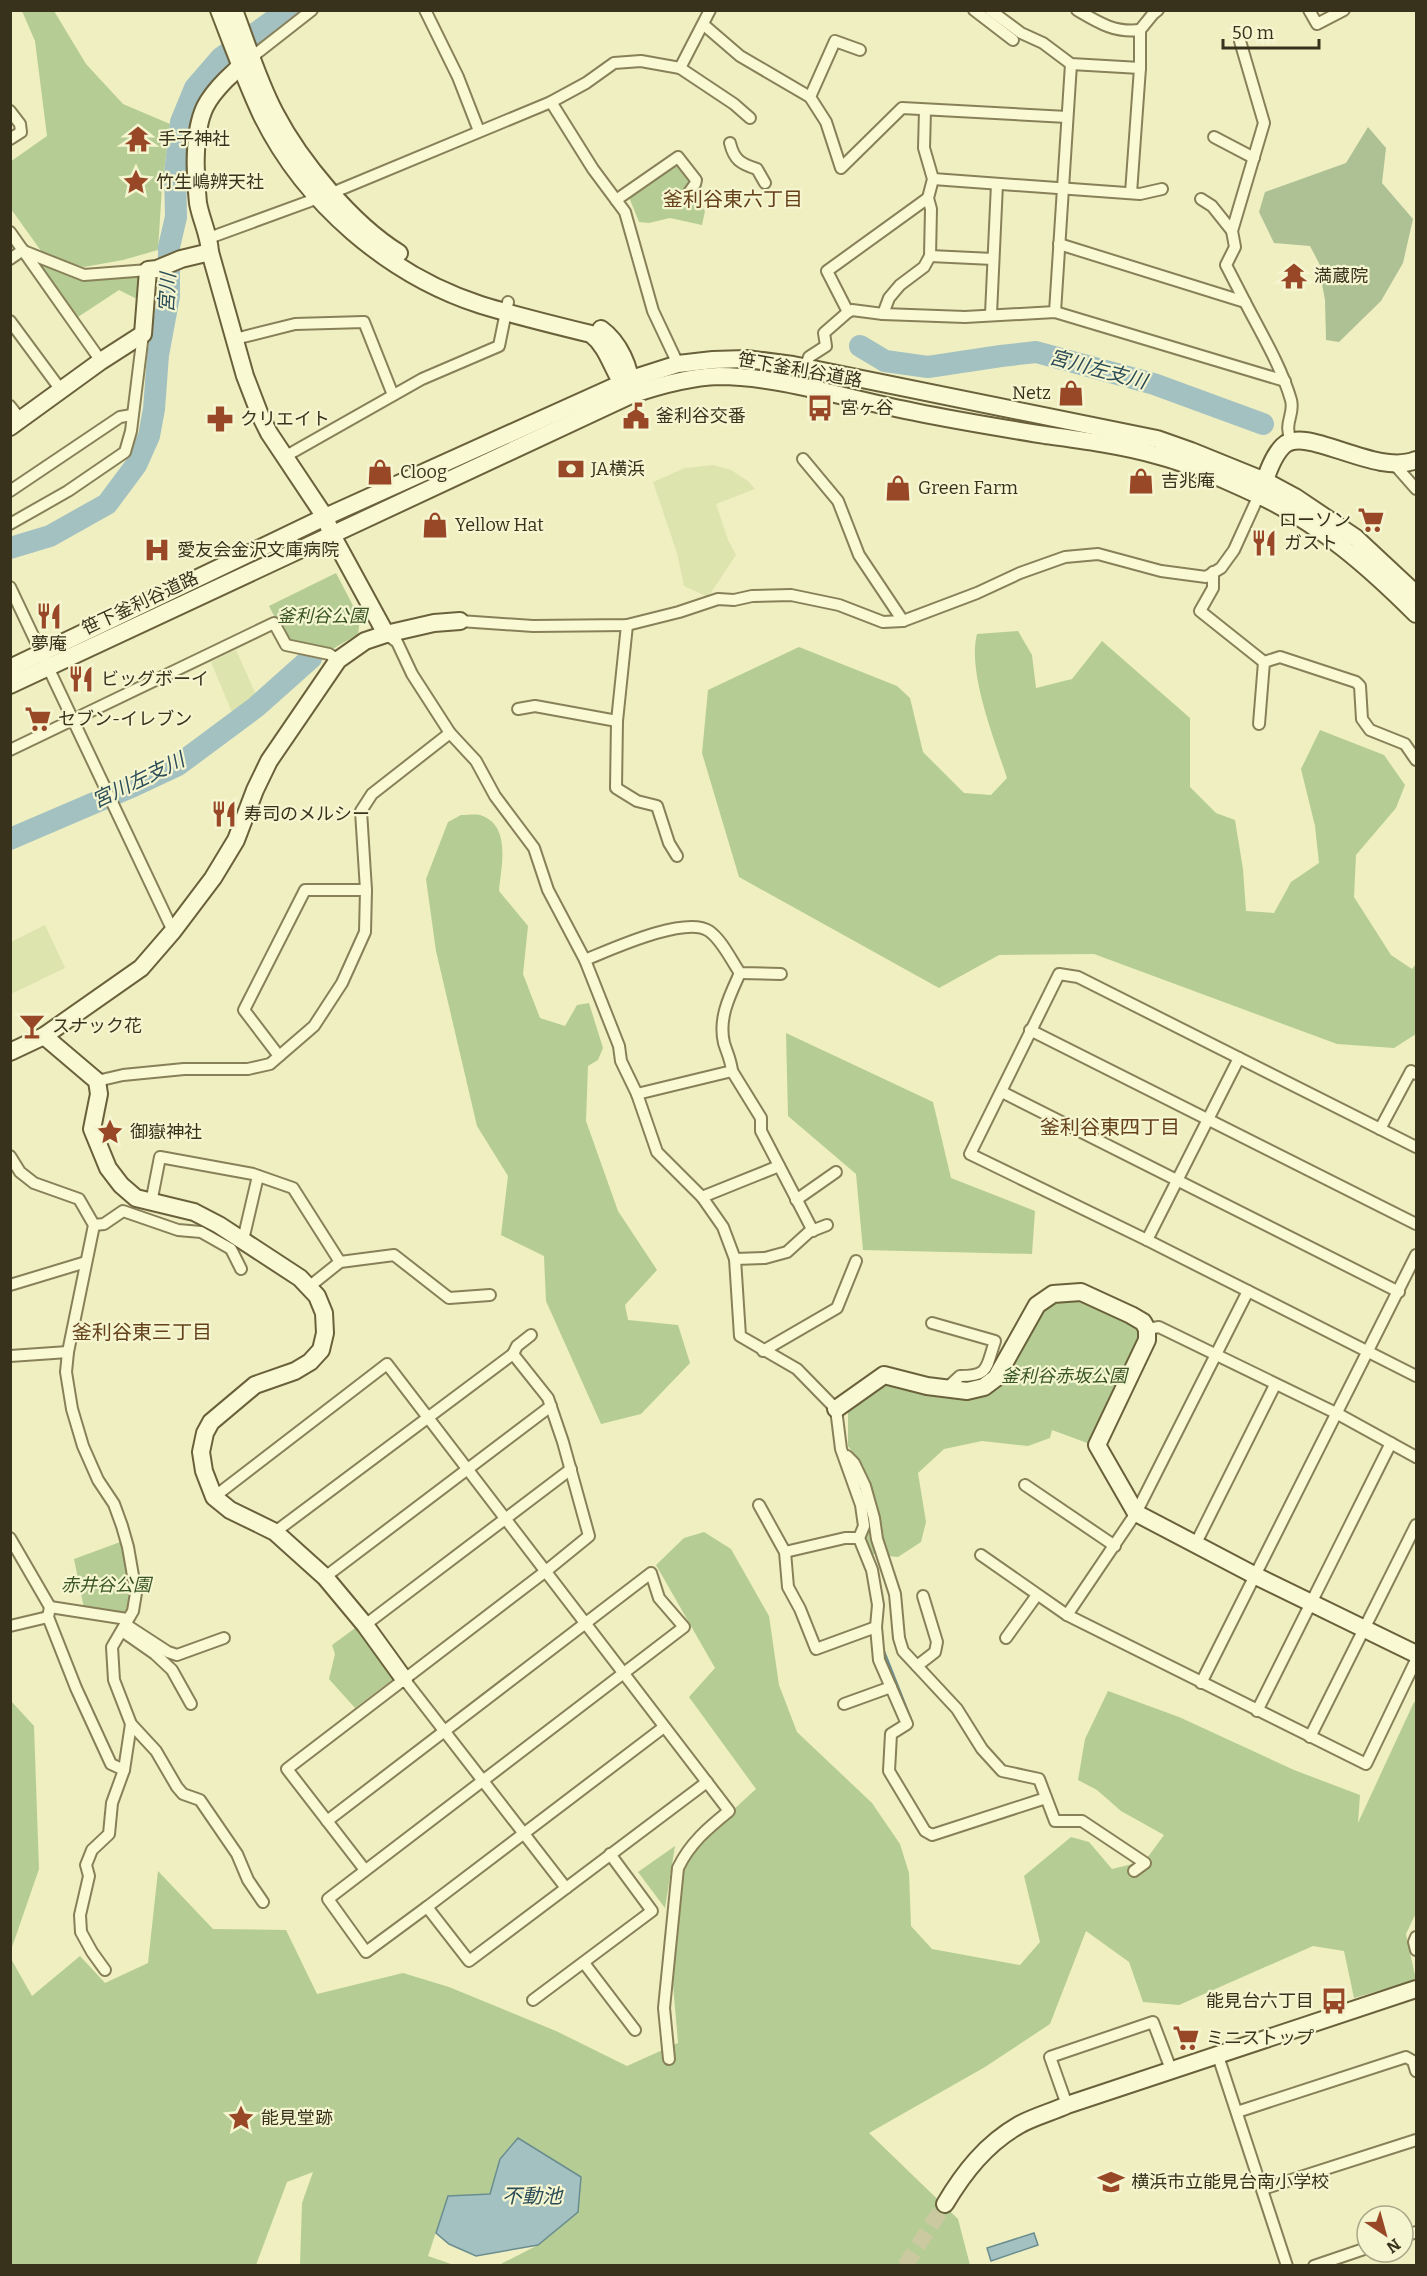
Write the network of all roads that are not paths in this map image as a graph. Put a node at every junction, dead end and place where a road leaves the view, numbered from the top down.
1 (219, 10) edge
2 (234, 10) edge
3 (312, 10) edge
4 (425, 10) edge
5 (710, 10) edge
6 (974, 10) edge
7 (990, 10) edge
8 (1077, 10) edge
9 (1158, 10) edge
10 (1310, 10) edge
11 (1344, 10) edge
12 (704, 25) junction
13 (1140, 30) junction
14 (236, 34) junction
15 (1014, 40) dead end
16 (1240, 41) dead end
17 (860, 50) dead end
18 (245, 57) junction
19 (1071, 64) junction
20 (680, 68) junction
21 (1140, 68) junction
22 (810, 97) junction
23 (551, 102) junction
24 (925, 110) junction
25 (10, 111) edge
26 (1067, 117) junction
27 (750, 118) dead end
28 (479, 131) junction
29 (1214, 136) dead end
30 (10, 139) edge
31 (730, 143) dead end
32 (1254, 158) junction
33 (933, 179) junction
34 (765, 183) dead end
35 (997, 184) junction
36 (1062, 189) junction
37 (1162, 189) dead end
38 (1131, 193) junction
39 (688, 194) dead end
40 (325, 196) junction
41 (928, 198) junction
42 (1201, 199) dead end
43 (616, 200) junction
44 (1232, 231) junction
45 (10, 232) edge
46 (1059, 244) junction
47 (210, 245) junction
48 (24, 250) junction
49 (930, 256) junction
50 (10, 259) edge
51 (993, 260) junction
52 (152, 269) junction
53 (1245, 302) junction
54 (507, 307) junction
55 (848, 312) junction
56 (1055, 312) junction
57 (883, 314) junction
58 (991, 315) junction
59 (10, 321) edge
60 (143, 334) junction
61 (235, 339) junction
62 (101, 361) junction
63 (678, 364) junction
64 (805, 368) junction
65 (1285, 381) junction
66 (628, 386) junction
67 (61, 390) junction
68 (393, 395) junction
69 (10, 406) edge
70 (132, 415) junction
71 (16, 424) edge
72 (1291, 441) junction
73 (286, 456) junction
74 (802, 459) dead end
75 (1416, 460) edge
76 (1394, 464) junction
77 (1262, 488) junction
78 (1416, 489) edge
79 (10, 490) edge
80 (325, 517) junction
81 (10, 524) edge
82 (332, 535) junction
83 (1214, 572) junction
84 (10, 587) edge
85 (1416, 594) edge
86 (1416, 614) edge
87 (460, 621) joint
88 (903, 621) junction
89 (627, 625) junction
90 (386, 634) junction
91 (45, 660) junction
92 (338, 660) junction
93 (1264, 662) junction
94 (10, 668) edge
95 (10, 685) edge
96 (518, 709) dead end
97 (74, 721) junction
98 (617, 721) junction
99 (1258, 724) dead end
100 (450, 733) junction
101 (10, 750) edge
102 (1416, 760) edge
103 (676, 856) dead end
104 (366, 890) junction
105 (173, 931) junction
106 (585, 960) junction
107 (740, 972) junction
108 (781, 974) dead end
109 (1030, 1030) junction
110 (44, 1036) junction
111 (10, 1052) edge
112 (279, 1056) junction
113 (1239, 1058) junction
114 (732, 1071) junction
115 (1416, 1074) edge
116 (96, 1081) junction
117 (1002, 1092) junction
118 (637, 1094) junction
119 (1208, 1119) junction
120 (1380, 1129) junction
121 (1416, 1147) edge
122 (10, 1156) edge
123 (779, 1166) junction
124 (836, 1172) dead end
125 (258, 1176) junction
126 (1179, 1180) junction
127 (702, 1197) junction
128 (796, 1200) junction
129 (151, 1203) junction
130 (1416, 1224) edge
131 (94, 1225) junction
132 (827, 1225) dead end
133 (813, 1231) junction
134 (243, 1240) junction
135 (1147, 1240) junction
136 (1416, 1255) edge
137 (735, 1259) junction
138 (856, 1261) dead end
139 (86, 1262) junction
140 (340, 1262) junction
141 (241, 1269) dead end
142 (10, 1285) edge
143 (310, 1286) junction
144 (1248, 1291) junction
145 (1399, 1292) junction
146 (490, 1295) dead end
147 (932, 1323) dead end
148 (1147, 1329) junction
149 (531, 1335) dead end
150 (763, 1351) junction
151 (68, 1352) junction
152 (1368, 1352) junction
153 (513, 1354) junction
154 (10, 1356) edge
155 (1216, 1356) junction
156 (1416, 1376) edge
157 (1275, 1384) junction
158 (947, 1388) junction
159 (551, 1406) junction
160 (836, 1409) junction
161 (1338, 1414) junction
162 (429, 1417) junction
163 (1391, 1443) junction
164 (841, 1449) junction
165 (1416, 1457) edge
166 (468, 1468) junction
167 (571, 1469) junction
168 (1025, 1485) dead end
169 (214, 1497) junction
170 (759, 1505) dead end
171 (1136, 1513) junction
172 (505, 1519) junction
173 (1416, 1525) edge
174 (275, 1532) junction
175 (10, 1538) edge
176 (859, 1538) junction
177 (1195, 1545) junction
178 (1115, 1546) junction
179 (785, 1552) junction
180 (981, 1555) dead end
181 (546, 1571) junction
182 (1256, 1576) junction
183 (325, 1577) junction
184 (1038, 1595) junction
185 (922, 1596) dead end
186 (1311, 1602) junction
187 (49, 1612) junction
188 (1067, 1616) junction
189 (586, 1623) junction
190 (125, 1625) junction
191 (10, 1626) edge
192 (364, 1626) junction
193 (876, 1627) junction
194 (1364, 1629) junction
195 (224, 1638) dead end
196 (1006, 1638) dead end
197 (1416, 1654) edge
198 (1416, 1660) edge
199 (917, 1666) junction
200 (624, 1674) junction
201 (404, 1679) junction
202 (1201, 1683) junction
203 (891, 1687) junction
204 (191, 1704) dead end
205 (844, 1704) dead end
206 (1257, 1711) junction
207 (130, 1724) junction
208 (664, 1727) junction
209 (445, 1730) junction
210 (1310, 1737) junction
211 (124, 1770) junction
212 (484, 1780) junction
213 (707, 1782) junction
214 (1046, 1798) junction
215 (327, 1821) junction
216 (524, 1833) junction
217 (610, 1854) junction
218 (365, 1870) junction
219 (1134, 1872) dead end
220 (566, 1888) junction
221 (263, 1902) dead end
222 (427, 1907) junction
223 (1416, 1937) edge
224 (1416, 1950) edge
225 (584, 1963) junction
226 (105, 1970) dead end
227 (1416, 1989) edge
228 (532, 2000) dead end
229 (635, 2030) dead end
230 (1218, 2056) junction
231 (669, 2059) dead end
232 (1416, 2071) edge
233 (1172, 2072) junction
234 (1067, 2105) junction
235 (1237, 2112) junction
236 (1416, 2140) edge
237 (1263, 2189) junction
238 (945, 2204) tunnel mouth
239 (1355, 2252) edge
240 (1287, 2265) edge
241 (1314, 2265) edge

1 - 14 street
2 - 14 street
3 - 18 street
4 - 28 street
5 - 12 street
6 - 15 street
7 - 19 street
8 - 13 street
9 - 13 street
10 - 11 street
12 - 20 street
12 - 22 street
13 - 21 street
14 - 18 street
16 - 32 street
17 - 22 street
18 - 40 street
18 - 47 street
19 - 21 street
19 - 26 street
20 - 23 street
20 - 27 street
21 - 38 street
22 - 24 street
23 - 28 street
23 - 43 street
24 - 26 street
24 - 33 street
25 - 30 street
26 - 36 street
28 - 40 street
29 - 32 street
31 - 34 street
32 - 44 street
33 - 35 street
33 - 41 street
35 - 36 street
35 - 51 street
36 - 38 street
36 - 46 street
37 - 38 street
39 - 43 street
40 - 47 street
40 - 54 street
41 - 49 street
41 - 55 street
42 - 44 street
43 - 63 street
44 - 53 street
45 - 48 street
46 - 53 street
46 - 56 street
47 - 52 street
47 - 61 street
48 - 50 street
48 - 52 street
48 - 62 street
49 - 51 street
49 - 57 street
51 - 58 street
52 - 60 street
53 - 65 street
54 - 66 street
54 - 68 street
55 - 57 street
55 - 64 street
56 - 58 street
56 - 65 street
57 - 58 street
59 - 67 street
60 - 62 street
60 - 70 street
61 - 68 street
61 - 73 street
62 - 67 street
63 - 64 street, 笹下釜利谷道路
63 - 66 street, 笹下釜利谷道路
64 - 77 street, 笹下釜利谷道路
65 - 72 street
66 - 77 street, 笹下釜利谷道路
66 - 80 street, 笹下釜利谷道路
66 - 82 street, 笹下釜利谷道路
67 - 71 street
68 - 73 street
69 - 71 street
70 - 79 street
70 - 81 street
72 - 76 street
72 - 77 street
73 - 80 street
74 - 88 street
75 - 76 street
76 - 78 street
77 - 83 street
77 - 85 street, 笹下釜利谷道路
77 - 86 street, 笹下釜利谷道路
80 - 82 street
80 - 91 street, 笹下釜利谷道路
82 - 90 street
82 - 91 street, 笹下釜利谷道路
83 - 88 street
83 - 93 street
84 - 91 street
87 - 89 street
87 - 90 street
88 - 89 street
89 - 98 street
90 - 92 street
90 - 100 street
91 - 94 street, 笹下釜利谷道路
91 - 95 street, 笹下釜利谷道路
91 - 97 street
92 - 97 street
92 - 105 street
93 - 99 street
93 - 102 street
96 - 98 street
97 - 101 street
97 - 105 street
98 - 103 street
100 - 104 street
100 - 106 street
104 - 112 street
104 - 112 street
105 - 110 street
106 - 107 street
106 - 118 street
107 - 108 street
107 - 114 street
109 - 113 street
109 - 117 street
109 - 119 street
110 - 111 street
110 - 116 street
112 - 116 street
113 - 119 street
113 - 120 street
114 - 118 street
114 - 123 street
115 - 120 street
116 - 129 street
117 - 126 street
117 - 135 street
118 - 127 street
119 - 126 street
119 - 130 street
120 - 121 street
122 - 131 street
123 - 127 street
123 - 128 street
124 - 128 street
125 - 129 street
125 - 134 street
125 - 140 street
126 - 135 street
126 - 145 street
127 - 137 street
128 - 133 street
129 - 134 street
131 - 139 street
131 - 141 street
132 - 133 street
133 - 137 street
134 - 143 street
135 - 144 street
136 - 145 street
137 - 150 street
138 - 150 street
139 - 142 street
139 - 151 street
140 - 143 street
140 - 146 street
143 - 169 street
144 - 152 street
144 - 155 street
145 - 152 street
147 - 158 street
148 - 155 street
148 - 158 street
148 - 171 street
149 - 153 street
150 - 160 street
151 - 154 street
151 - 190 street
152 - 156 street
152 - 161 street
153 - 159 street
153 - 162 street
155 - 157 street
155 - 171 street
157 - 161 street
157 - 177 street
158 - 160 street
159 - 166 street
159 - 167 street
160 - 164 street
161 - 163 street
161 - 182 street
162 - 166 street
162 - 169 street
162 - 174 street
163 - 165 street
163 - 186 street
164 - 176 street
164 - 199 street
166 - 172 street
166 - 183 street
167 - 172 street
167 - 181 street
168 - 178 street
169 - 174 street
170 - 179 street
171 - 177 street
171 - 178 street
172 - 181 street
172 - 192 street
173 - 194 street
174 - 183 street
175 - 187 street
176 - 179 street
176 - 193 street
177 - 182 street
178 - 188 street
179 - 193 street
180 - 184 street
181 - 189 street
181 - 201 street
182 - 186 street
182 - 202 street
183 - 192 street
184 - 188 street
184 - 196 street
185 - 199 street
186 - 194 street
186 - 206 street
187 - 190 street
187 - 191 street
187 - 211 street
188 - 202 street
189 - 200 street
189 - 200 street
189 - 209 street
190 - 195 street
190 - 204 street
190 - 207 street
192 - 201 street
193 - 203 street
194 - 197 street
194 - 210 street
198 - 210 street
199 - 214 street
200 - 208 street
200 - 212 street
201 - 209 street
201 - 215 street
202 - 206 street
203 - 205 street
203 - 214 street
206 - 210 street
207 - 211 street
207 - 221 street
208 - 213 street
208 - 216 street
209 - 212 street
209 - 215 street
211 - 226 street
212 - 216 street
212 - 218 street
213 - 217 street
213 - 231 street
214 - 219 street
215 - 218 street
216 - 220 street
216 - 222 street
217 - 220 street
217 - 225 street
218 - 222 street
220 - 222 street
223 - 224 street
225 - 228 street
225 - 229 street
227 - 230 street
230 - 233 street
230 - 235 street
232 - 235 street
233 - 234 street
233 - 234 street
234 - 238 street
235 - 237 street
236 - 237 street
237 - 240 street
239 - 241 street

